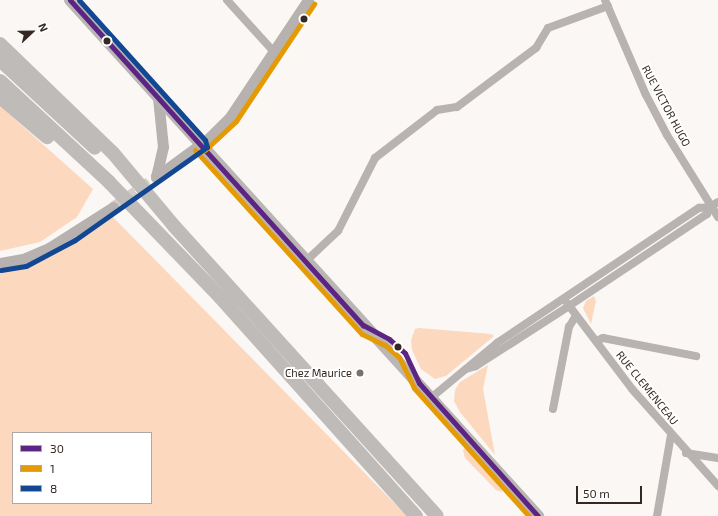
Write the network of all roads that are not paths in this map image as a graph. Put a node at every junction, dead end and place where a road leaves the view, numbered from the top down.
1 (70, 0) edge
2 (227, 0) edge
3 (308, 0) edge
4 (606, 3) edge
5 (0, 44) edge
6 (274, 52) junction
7 (0, 60) edge
8 (0, 81) edge
9 (0, 97) edge
10 (158, 98) junction
11 (200, 145) junction
12 (109, 182) junction
13 (718, 202) edge
14 (113, 207) tunnel mouth
15 (710, 207) junction
16 (718, 217) edge
17 (174, 226) junction
18 (654, 238) junction
19 (660, 246) junction
20 (306, 261) junction
21 (0, 263) edge
22 (600, 275) junction
23 (605, 282) junction
24 (564, 299) junction
25 (569, 306) junction
26 (546, 310) junction
27 (576, 316) junction
28 (551, 318) junction
29 (596, 341) junction
30 (696, 356) dead end
31 (466, 370) junction
32 (432, 397) junction
33 (553, 409) dead end
34 (671, 435) junction
35 (686, 453) junction
36 (718, 458) edge
37 (718, 486) edge
38 (416, 516) edge
39 (437, 516) edge
40 (538, 516) edge
41 (657, 516) edge

1 - 10 main road
2 - 6 street
3 - 6 main road
4 - 15 street, RUE VICTOR HUGO
4 - 20 street
5 - 17 highway
6 - 11 main road
7 - 17 highway
8 - 12 highway
9 - 12 highway
10 - 11 main road
10 - 11 main road
11 - 20 main road
12 - 38 highway
13 - 15 street
14 - 21 main road
15 - 16 street, RUE VICTOR HUGO
15 - 18 street
15 - 19 street
17 - 39 highway
18 - 19 street
18 - 22 street
19 - 23 street
20 - 32 main road
22 - 23 street
22 - 24 street
23 - 25 street
24 - 25 street, RUE CLEMENCEAU
24 - 26 street
25 - 27 street, RUE CLEMENCEAU
25 - 28 street
26 - 28 street
26 - 31 street
27 - 29 street, RUE CLEMENCEAU
27 - 33 street
28 - 31 street
29 - 30 street
29 - 34 street, RUE CLEMENCEAU
31 - 32 street
32 - 40 main road
34 - 35 street, RUE CLEMENCEAU
34 - 41 street
35 - 36 street
35 - 37 street, RUE CLEMENCEAU

